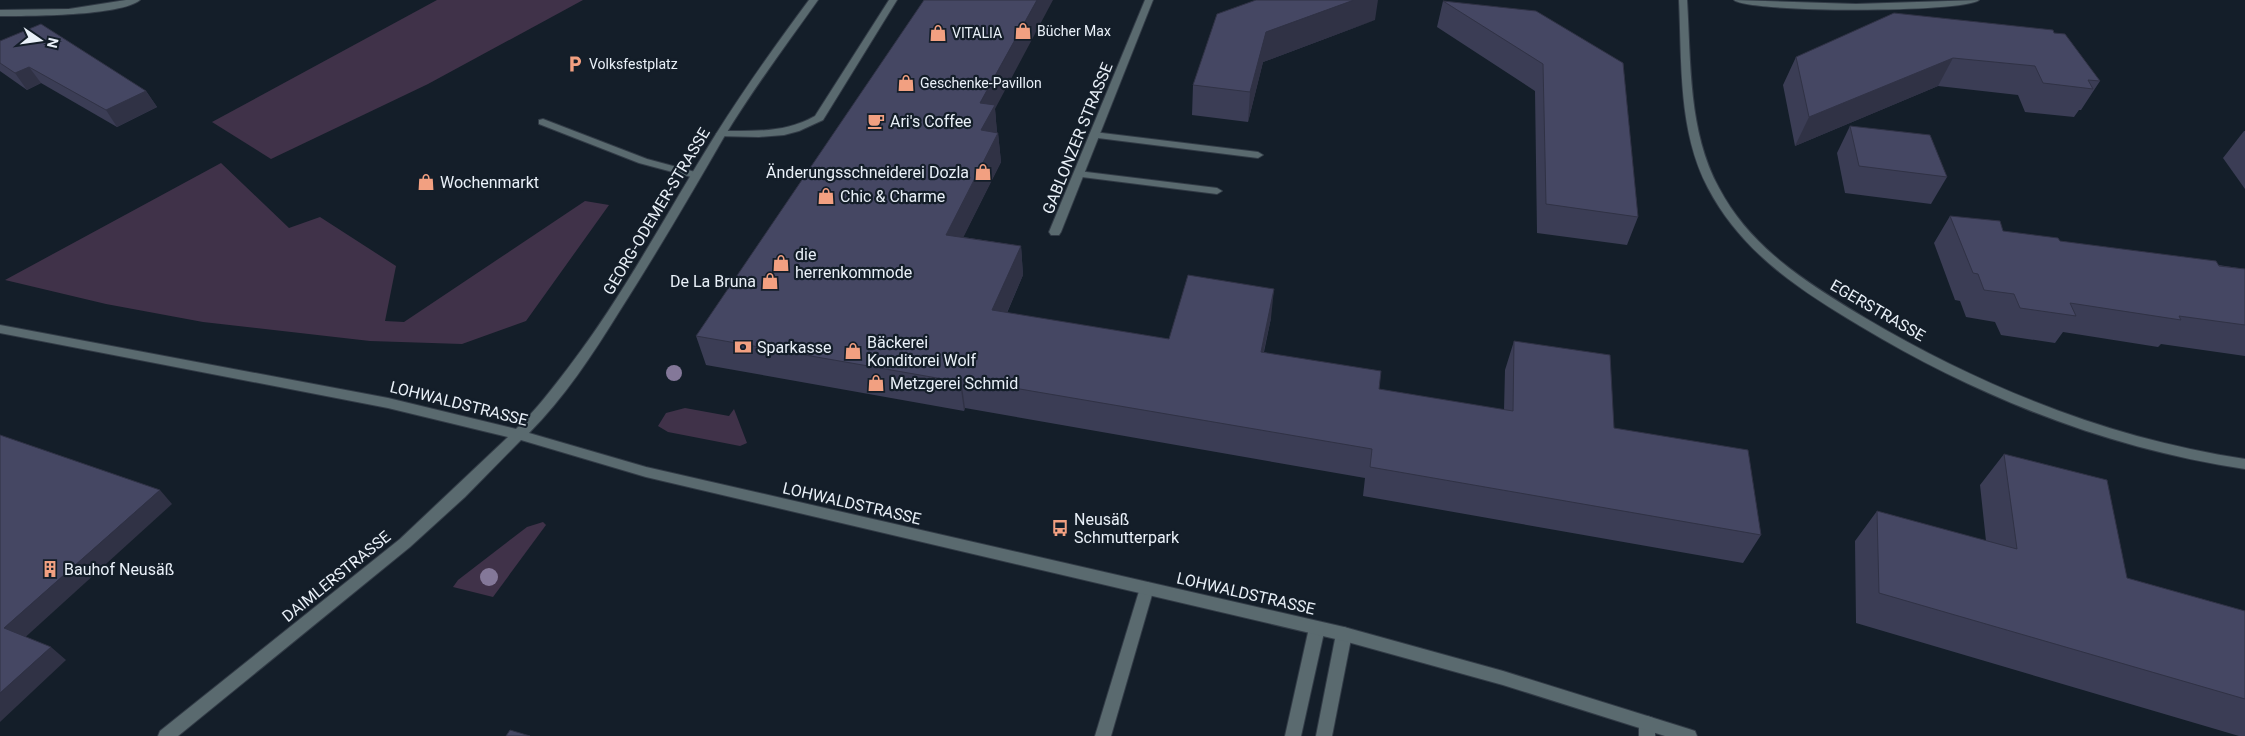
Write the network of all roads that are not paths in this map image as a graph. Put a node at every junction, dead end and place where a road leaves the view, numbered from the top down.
1 (136, 0) edge
2 (814, 0) edge
3 (893, 0) edge
4 (1149, 0) edge
5 (1683, 0) edge
6 (1740, 0) edge
7 (1975, 0) edge
8 (0, 12) edge
9 (542, 122) dead end
10 (721, 134) junction
11 (1094, 136) junction
12 (1258, 156) dead end
13 (1078, 174) junction
14 (695, 175) junction
15 (1217, 191) dead end
16 (1055, 232) dead end
17 (0, 329) edge
18 (520, 436) junction
19 (2245, 464) edge
20 (1148, 588) junction
21 (1317, 628) junction
22 (1344, 634) junction
23 (1647, 729) edge
24 (166, 736) edge
25 (1102, 736) edge
26 (1293, 736) edge
27 (1324, 736) edge
28 (1689, 736) edge

1 - 8 street
2 - 10 street, GEORG-ODEMER-STRASSE
3 - 10 street
4 - 11 street, GABLONZER STRASSE
5 - 19 street, EGERSTRASSE
6 - 7 street
9 - 14 street
10 - 14 street, GEORG-ODEMER-STRASSE
11 - 12 street
11 - 13 street, GABLONZER STRASSE
13 - 15 street
13 - 16 street, GABLONZER STRASSE
14 - 18 street, GEORG-ODEMER-STRASSE
17 - 18 street, LOHWALDSTRASSE
18 - 20 street, LOHWALDSTRASSE
18 - 24 street, DAIMLERSTRASSE
20 - 21 street, LOHWALDSTRASSE
20 - 25 street
21 - 22 street, LOHWALDSTRASSE
21 - 26 street
22 - 23 street, LOHWALDSTRASSE
22 - 27 street
23 - 28 street, LOHWALDSTRASSE

